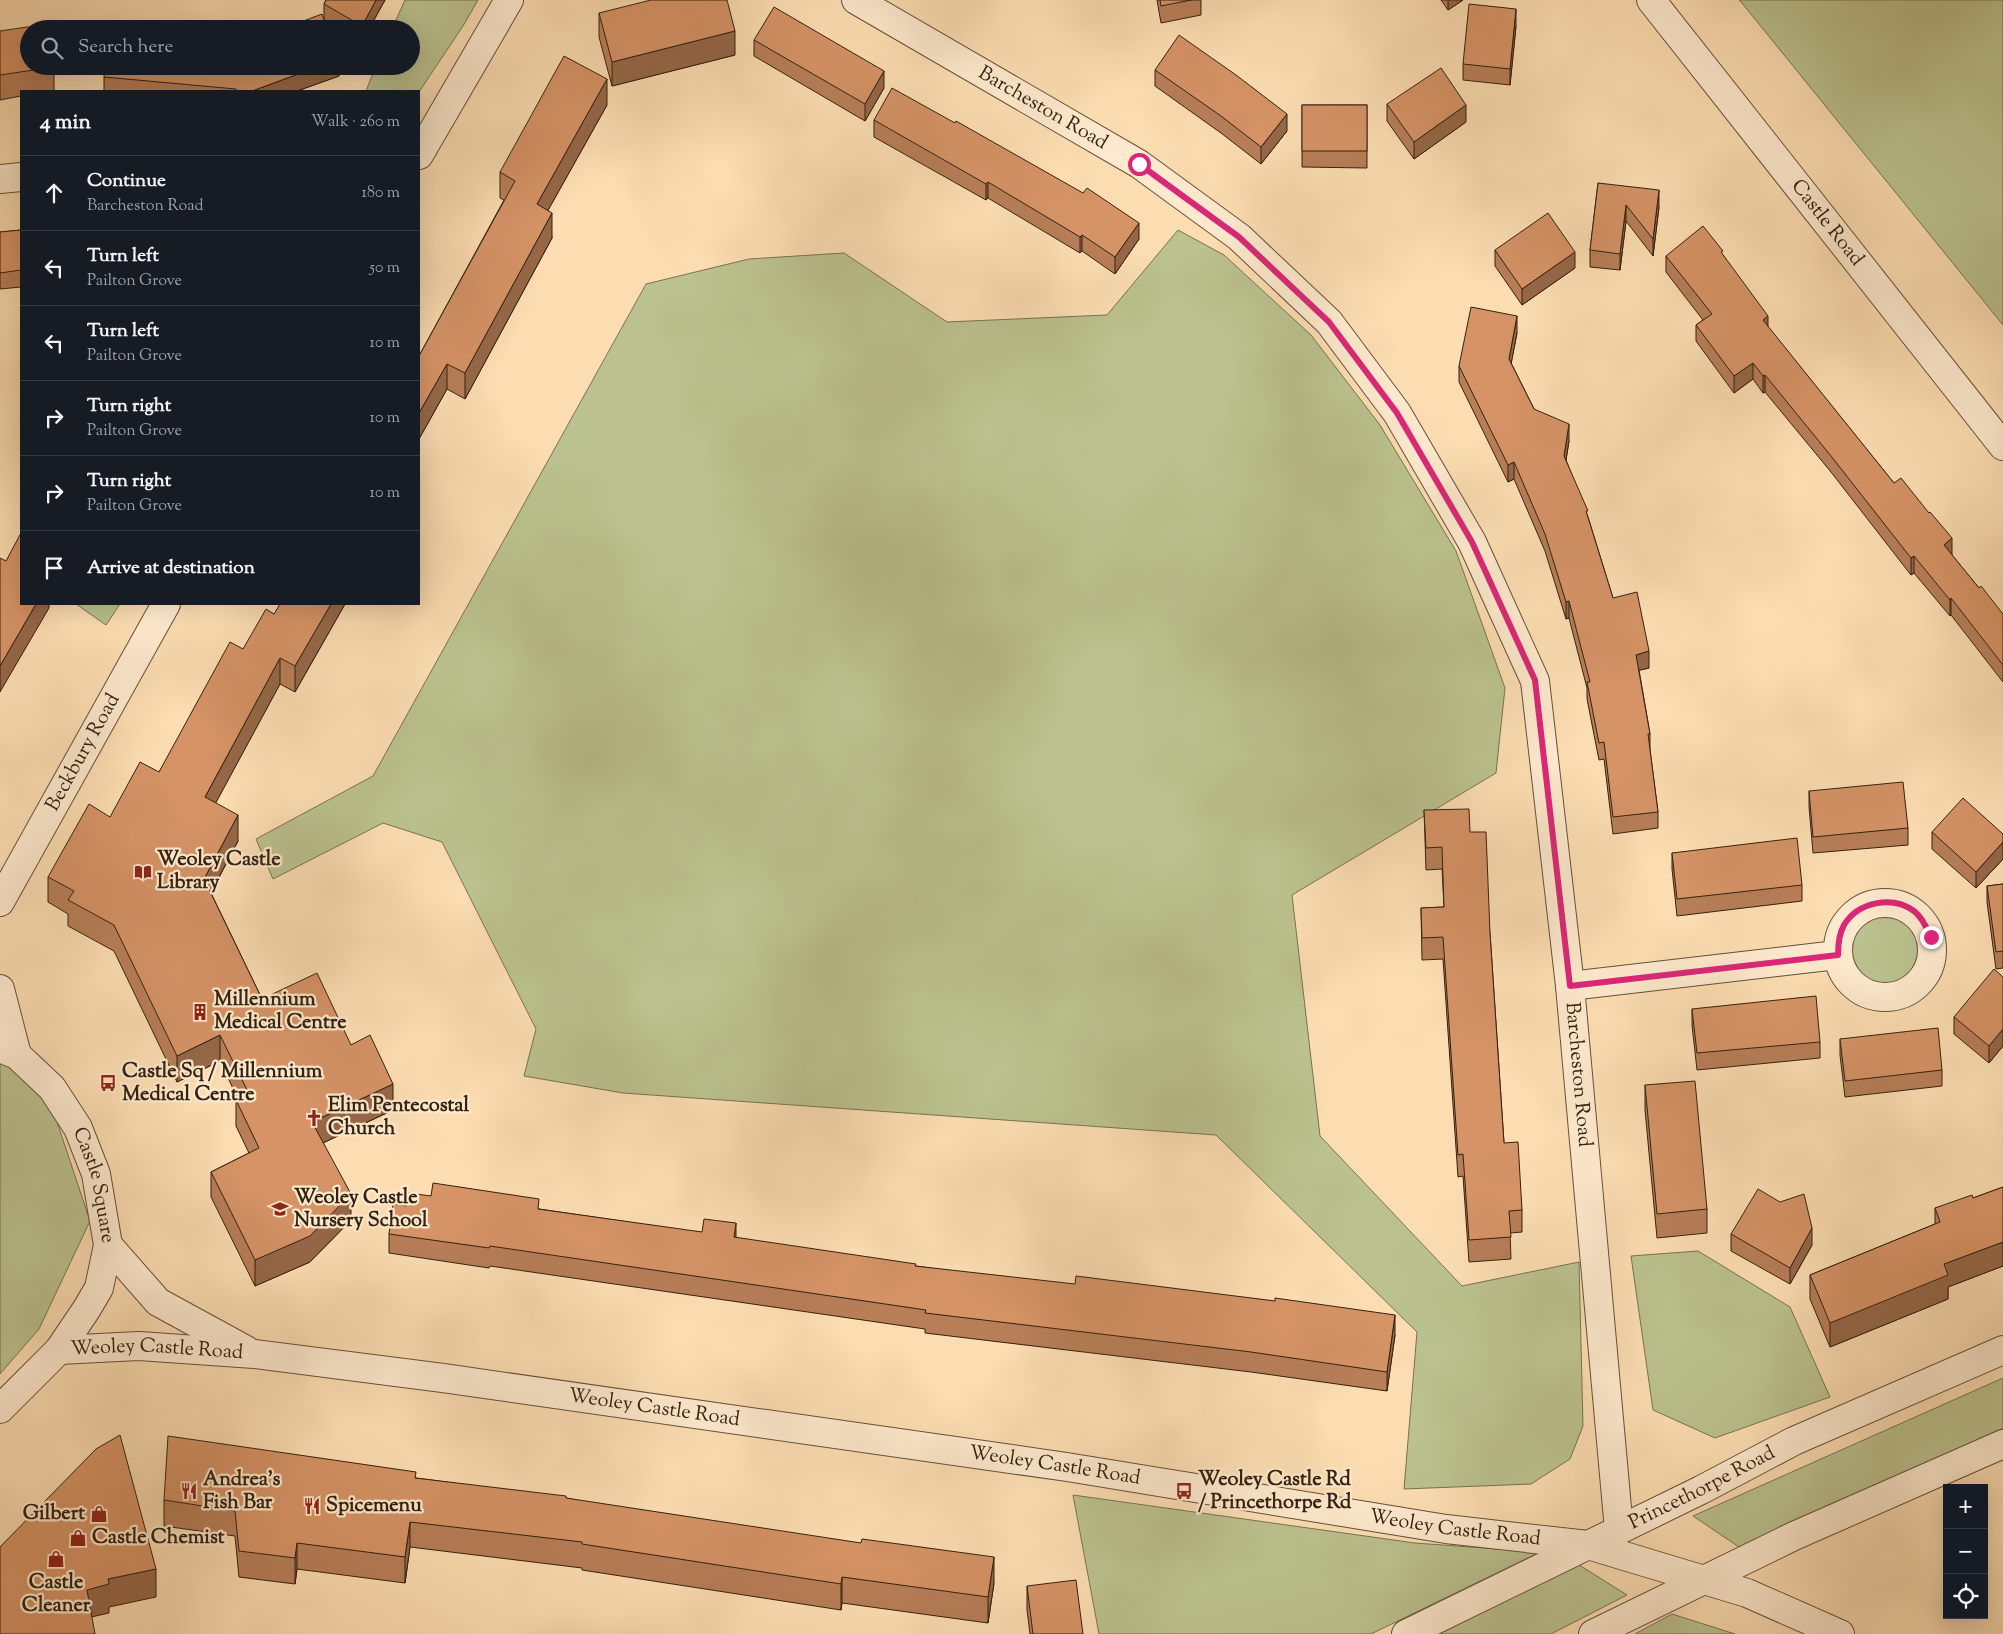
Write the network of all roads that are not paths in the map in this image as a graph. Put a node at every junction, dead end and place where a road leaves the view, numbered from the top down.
1 (509, 0) edge
2 (856, 0) edge
3 (1651, 0) edge
4 (420, 153) edge
5 (20, 178) edge
6 (0, 179) edge
7 (2003, 446) edge
8 (165, 605) edge
9 (0, 902) edge
10 (1838, 955) dead end
11 (1570, 986) junction
12 (0, 989) edge
13 (8, 1051) edge
14 (108, 1245) junction
15 (59, 1350) junction
16 (2003, 1350) edge
17 (254, 1354) junction
18 (0, 1409) edge
19 (2003, 1444) edge
20 (1619, 1530) junction
21 (1588, 1545) junction
22 (1704, 1579) junction
23 (1406, 1634) edge
24 (1593, 1634) edge
25 (1840, 1634) edge

1 - 4 street
2 - 11 street, Barcheston Road
3 - 7 street, Castle Road
5 - 6 street
8 - 9 street, Beckbury Road
10 - 11 street
11 - 20 street, Barcheston Road
12 - 13 street
13 - 14 street, Castle Square
14 - 15 street, Castle Square
14 - 17 street, Weoley Castle Road
15 - 17 street, Weoley Castle Road
15 - 18 street, Castle Square
16 - 20 street, Princethorpe Road
17 - 21 street, Weoley Castle Road
19 - 22 street
20 - 21 street, Princethorpe Road
21 - 22 street, Weoley Castle Road
21 - 23 street, Princethorpe Road
22 - 24 street
22 - 25 street, Weoley Castle Road

